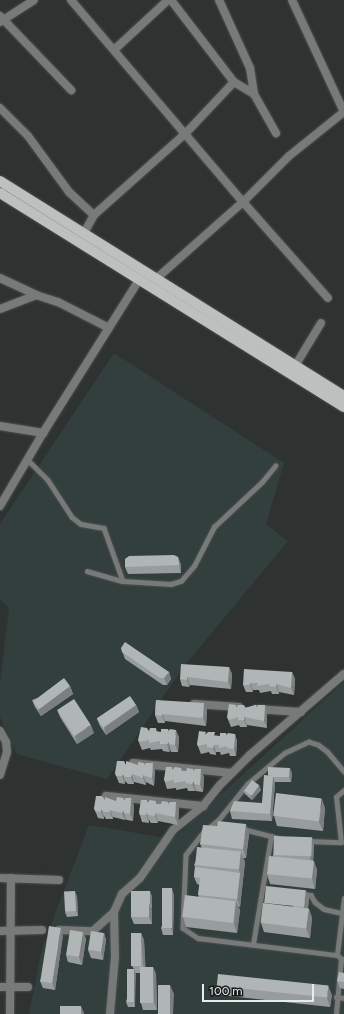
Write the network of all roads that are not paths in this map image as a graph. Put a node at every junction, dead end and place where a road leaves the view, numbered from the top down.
1 (34, 0) edge
2 (71, 0) edge
3 (170, 0) edge
4 (219, 0) edge
5 (292, 0) edge
6 (1, 19) edge
7 (114, 50) junction
8 (234, 82) junction
9 (71, 90) dead end
10 (254, 94) junction
11 (0, 108) edge
12 (344, 112) edge
13 (276, 133) dead end
14 (185, 134) junction
15 (0, 181) edge
16 (0, 193) edge
17 (243, 202) junction
18 (94, 215) junction
19 (84, 233) junction
20 (145, 270) junction
21 (0, 278) edge
22 (157, 278) junction
23 (140, 280) junction
24 (36, 295) junction
25 (328, 298) dead end
26 (0, 309) edge
27 (321, 323) dead end
28 (109, 328) junction
29 (295, 366) junction
30 (344, 396) edge
31 (344, 407) edge
32 (0, 426) edge
33 (43, 433) junction
34 (28, 460) junction
35 (275, 466) dead end
36 (0, 506) edge
37 (87, 571) dead end
38 (123, 581) junction
39 (344, 674) edge
40 (187, 703) edge
41 (301, 712) junction
42 (0, 730) edge
43 (132, 764) edge
44 (344, 772) edge
45 (231, 773) junction
46 (0, 775) edge
47 (344, 790) edge
48 (106, 796) edge
49 (203, 806) junction
50 (219, 820) junction
51 (225, 823) edge
52 (236, 828) edge
53 (271, 837) junction
54 (285, 839) edge
55 (300, 840) edge
56 (0, 878) edge
57 (11, 878) junction
58 (59, 880) dead end
59 (264, 889) junction
60 (272, 890) edge
61 (295, 893) edge
62 (344, 898) edge
63 (114, 912) junction
64 (341, 913) junction
65 (42, 930) dead end
66 (59, 930) edge
67 (0, 931) edge
68 (10, 932) junction
69 (253, 944) junction
70 (341, 958) edge
71 (0, 987) edge
72 (9, 987) junction
73 (28, 988) dead end
74 (336, 997) junction
75 (344, 998) edge
76 (10, 1014) edge
77 (110, 1014) edge
78 (336, 1014) edge

1 - 6 street
2 - 7 street
3 - 7 street
3 - 8 street
4 - 10 street
5 - 12 street
6 - 9 street
7 - 14 street
8 - 10 street
8 - 14 street
10 - 13 street
11 - 18 street
12 - 17 street
14 - 17 street
14 - 18 street
15 - 19 main road
16 - 23 main road
17 - 22 street
17 - 25 street
18 - 19 street
19 - 20 main road
20 - 22 main road
20 - 23 street
21 - 24 street
22 - 29 main road
23 - 28 street
23 - 31 main road
24 - 26 street
24 - 28 street
27 - 29 street
28 - 33 street
29 - 30 main road
32 - 33 street
33 - 34 street
34 - 36 street
34 - 38 lane
35 - 38 lane
37 - 38 lane
39 - 41 street
40 - 41 street
41 - 45 street
42 - 46 street
43 - 45 street
44 - 50 lane
45 - 49 street
47 - 55 lane
48 - 49 street
49 - 63 street
50 - 51 lane
50 - 69 lane
52 - 53 lane
53 - 54 lane
53 - 59 lane
56 - 57 street
57 - 58 street
57 - 68 street
59 - 60 lane
59 - 69 lane
61 - 64 lane
62 - 64 lane
63 - 66 street
63 - 77 street
64 - 70 lane
65 - 68 street
67 - 68 street
68 - 72 street
69 - 70 lane
70 - 74 lane
71 - 72 street
72 - 73 street
72 - 76 street
74 - 75 lane
74 - 78 lane

